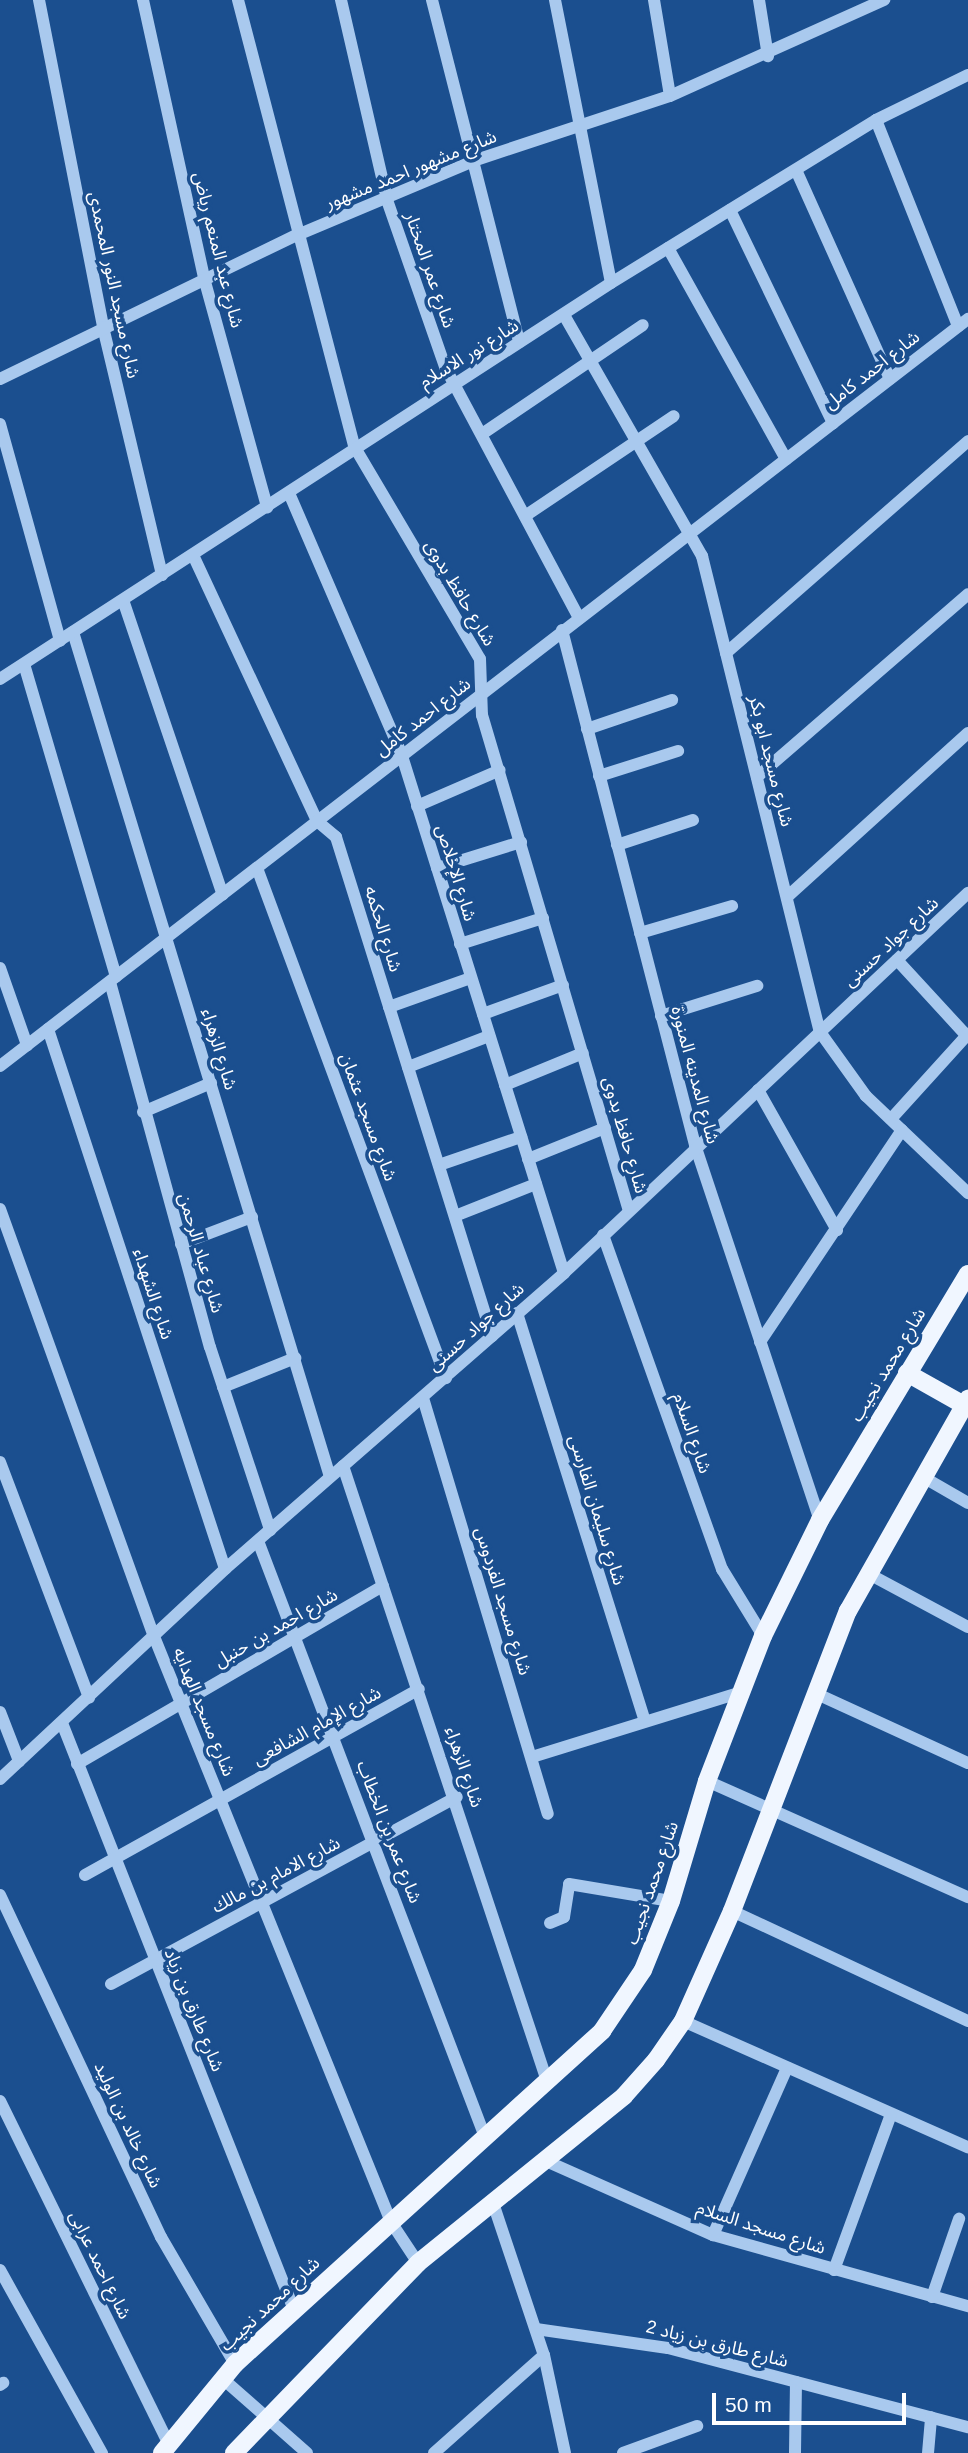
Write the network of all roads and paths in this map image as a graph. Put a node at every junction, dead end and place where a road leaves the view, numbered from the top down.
1 (38, 0) edge
2 (143, 0) edge
3 (238, 0) edge
4 (341, 0) edge
5 (432, 0) edge
6 (555, 0) edge
7 (654, 0) edge
8 (759, 0) edge
9 (884, 0) edge
10 (860, 6) edge
11 (768, 56) junction
12 (968, 75) edge
13 (670, 96) junction
14 (876, 120) junction
15 (581, 128) junction
16 (473, 160) junction
17 (796, 170) junction
18 (387, 200) junction
19 (730, 210) junction
20 (295, 236) junction
21 (668, 248) junction
22 (204, 278) junction
23 (611, 283) junction
24 (564, 315) junction
25 (963, 323) edge
26 (643, 325) dead end
27 (103, 327) junction
28 (519, 342) junction
29 (591, 361) junction
30 (0, 379) edge
31 (890, 379) junction
32 (456, 384) junction
33 (674, 416) dead end
34 (833, 423) junction
35 (0, 424) edge
36 (482, 434) junction
37 (638, 440) junction
38 (968, 441) edge
39 (354, 446) junction
40 (786, 459) junction
41 (289, 493) junction
42 (267, 507) junction
43 (525, 516) junction
44 (687, 536) junction
45 (193, 555) junction
46 (162, 575) junction
47 (968, 594) edge
48 (124, 600) junction
49 (579, 618) junction
50 (562, 630) junction
51 (73, 632) junction
52 (60, 640) junction
53 (726, 653) junction
54 (24, 664) junction
55 (0, 679) edge
56 (480, 695) junction
57 (672, 700) dead end
58 (587, 729) junction
59 (968, 733) edge
60 (678, 751) dead end
61 (402, 756) junction
62 (500, 770) junction
63 (599, 776) junction
64 (757, 777) junction
65 (417, 806) junction
66 (693, 820) dead end
67 (317, 821) junction
68 (521, 842) junction
69 (617, 845) junction
70 (257, 868) junction
71 (437, 868) junction
72 (968, 893) edge
73 (223, 895) junction
74 (787, 897) junction
75 (732, 906) dead end
76 (543, 918) junction
77 (640, 933) junction
78 (166, 938) junction
79 (460, 944) junction
80 (897, 960) junction
81 (0, 968) edge
82 (471, 978) junction
83 (113, 979) junction
84 (563, 985) junction
85 (757, 986) dead end
86 (389, 1007) junction
87 (483, 1014) junction
88 (661, 1016) junction
89 (48, 1029) junction
90 (820, 1032) junction
91 (967, 1035) edge
92 (489, 1036) junction
93 (27, 1045) junction
94 (583, 1053) junction
95 (0, 1066) edge
96 (408, 1066) junction
97 (211, 1083) junction
98 (505, 1085) junction
99 (758, 1090) junction
100 (143, 1112) junction
101 (891, 1119) junction
102 (605, 1128) junction
103 (902, 1129) junction
104 (521, 1137) junction
105 (695, 1145) junction
106 (528, 1159) junction
107 (439, 1165) junction
108 (536, 1184) junction
109 (968, 1193) edge
110 (0, 1209) edge
111 (629, 1211) junction
112 (455, 1216) junction
113 (252, 1217) junction
114 (837, 1230) junction
115 (603, 1235) junction
116 (181, 1244) junction
117 (564, 1273) junction
118 (968, 1274) edge
119 (517, 1313) junction
120 (492, 1336) junction
121 (760, 1342) junction
122 (295, 1358) junction
123 (907, 1373) junction
124 (446, 1378) junction
125 (223, 1387) junction
126 (423, 1398) junction
127 (966, 1402) edge
128 (0, 1462) edge
129 (343, 1466) junction
130 (330, 1477) junction
131 (923, 1478) junction
132 (968, 1503) edge
133 (820, 1520) junction
134 (270, 1530) junction
135 (258, 1541) junction
136 (225, 1569) junction
137 (869, 1574) junction
138 (383, 1586) junction
139 (968, 1627) edge
140 (153, 1634) junction
141 (763, 1636) junction
142 (296, 1637) junction
143 (419, 1689) junction
144 (815, 1692) junction
145 (739, 1693) junction
146 (89, 1698) junction
147 (181, 1703) junction
148 (0, 1712) edge
149 (644, 1718) junction
150 (62, 1723) junction
151 (334, 1736) junction
152 (532, 1757) junction
153 (19, 1761) junction
154 (968, 1763) edge
155 (77, 1764) junction
156 (0, 1779) edge
157 (707, 1781) junction
158 (457, 1797) junction
159 (220, 1799) junction
160 (770, 1804) junction
161 (548, 1814) dead end
162 (374, 1842) junction
163 (115, 1858) junction
164 (85, 1875) dead end
165 (0, 1895) edge
166 (968, 1897) edge
167 (671, 1901) junction
168 (261, 1903) junction
169 (732, 1910) junction
170 (550, 1923) dead end
171 (155, 1960) junction
172 (111, 1984) dead end
173 (683, 2021) junction
174 (968, 2021) edge
175 (787, 2068) junction
176 (547, 2081) junction
177 (0, 2101) edge
178 (891, 2114) junction
179 (485, 2137) junction
180 (968, 2147) edge
181 (546, 2161) junction
182 (492, 2200) junction
183 (959, 2219) dead end
184 (391, 2222) junction
185 (713, 2235) junction
186 (418, 2263) junction
187 (0, 2270) edge
188 (834, 2270) junction
189 (932, 2297) junction
190 (968, 2306) edge
191 (294, 2310) junction
192 (536, 2329) junction
193 (544, 2355) junction
194 (235, 2364) junction
195 (223, 2379) junction
196 (796, 2382) junction
197 (265, 2417) junction
198 (931, 2417) junction
199 (697, 2426) dead end
200 (968, 2427) edge
201 (165, 2448) edge
202 (102, 2453) edge
203 (234, 2453) edge
204 (307, 2453) edge
205 (435, 2453) edge
206 (565, 2453) edge
207 (623, 2453) edge
208 (795, 2453) edge
209 (928, 2453) edge

1 - 27 street, شارع مسجد النور المحمدى
2 - 22 street, شارع عبد المنعم رياض
3 - 20 street, شارع حافظ بدوى
4 - 18 street, شارع عمر المختار
5 - 16 street
6 - 15 street
7 - 13 street
8 - 11 street
9 - 10 street, شارع مشهور احمد مشهور
10 - 11 street, شارع مشهور احمد مشهور
11 - 13 street, شارع مشهور احمد مشهور
12 - 14 street, شارع نور الاسلام
13 - 15 street, شارع مشهور احمد مشهور
14 - 17 street, شارع نور الاسلام
14 - 25 street
15 - 16 street, شارع مشهور احمد مشهور
15 - 23 street
16 - 18 street, شارع مشهور احمد مشهور
16 - 28 street
17 - 19 street, شارع نور الاسلام
17 - 31 street
18 - 20 street, شارع مشهور احمد مشهور
18 - 32 street, شارع عمر المختار
19 - 21 street, شارع نور الاسلام
19 - 34 street
20 - 22 street, شارع مشهور احمد مشهور
20 - 39 street, شارع حافظ بدوى
21 - 23 street, شارع نور الاسلام
21 - 40 street
22 - 27 street, شارع مشهور احمد مشهور
22 - 42 street, شارع عبد المنعم رياض
23 - 24 street, شارع نور الاسلام
24 - 28 street, شارع نور الاسلام
24 - 29 street, شارع مسجد ابو بكر
25 - 31 street, شارع احمد كامل
26 - 29 street
27 - 30 street, شارع مشهور احمد مشهور
27 - 46 street, شارع مسجد النور المحمدى
28 - 32 street, شارع نور الاسلام
29 - 36 street
29 - 37 street, شارع مسجد ابو بكر
31 - 34 street, شارع احمد كامل
32 - 36 street, شارع عمر المختار
32 - 39 street, شارع نور الاسلام
33 - 37 street
34 - 40 street, شارع احمد كامل
35 - 52 street
36 - 43 street, شارع عمر المختار
37 - 43 street
37 - 44 street, شارع مسجد ابو بكر
38 - 53 street
39 - 41 street, شارع نور الاسلام
39 - 56 street, شارع حافظ بدوى
40 - 44 street, شارع احمد كامل
41 - 42 street, شارع نور الاسلام
41 - 61 street, شارع الإخلاص
42 - 45 street, شارع نور الاسلام
43 - 49 street, شارع عمر المختار
44 - 49 street, شارع احمد كامل
44 - 53 street, شارع مسجد ابو بكر
45 - 46 street, شارع نور الاسلام
45 - 67 street, شارع الحكمه
46 - 48 street, شارع نور الاسلام
47 - 64 street
48 - 51 street, شارع نور الاسلام
48 - 73 street
49 - 50 street, شارع احمد كامل
50 - 56 street, شارع احمد كامل
50 - 58 street, شارع المدينه المنورة
51 - 52 street, شارع نور الاسلام
51 - 78 street, شارع الزهراء
52 - 54 street, شارع نور الاسلام
53 - 64 street, شارع مسجد ابو بكر
54 - 55 street, شارع نور الاسلام
54 - 83 street, شارع عباد الرحمن
56 - 61 street, شارع احمد كامل
56 - 62 street, شارع حافظ بدوى
57 - 58 street
58 - 63 street, شارع المدينه المنورة
59 - 74 street
60 - 63 street
61 - 65 street, شارع الإخلاص
61 - 67 street, شارع احمد كامل
62 - 65 street
62 - 68 street, شارع حافظ بدوى
63 - 69 street, شارع المدينه المنورة
64 - 74 street, شارع مسجد ابو بكر
65 - 71 street, شارع الإخلاص
66 - 69 street
67 - 70 street, شارع احمد كامل
67 - 86 street, شارع الحكمه
68 - 71 street
68 - 76 street, شارع حافظ بدوى
69 - 77 street, شارع المدينه المنورة
70 - 73 street, شارع احمد كامل
70 - 124 street, شارع مسجد عثمان
71 - 79 street, شارع الإخلاص
72 - 80 street, شارع جواد حسنى
73 - 78 street, شارع احمد كامل
74 - 90 street, شارع مسجد ابو بكر
75 - 77 street
76 - 79 street
76 - 84 street, شارع حافظ بدوى
77 - 88 street, شارع المدينه المنورة
78 - 83 street, شارع احمد كامل
78 - 97 street, شارع الزهراء
79 - 82 street, شارع الإخلاص
80 - 90 street, شارع جواد حسنى
80 - 91 street
81 - 93 street
82 - 86 street
82 - 87 street, شارع الإخلاص
83 - 89 street, شارع احمد كامل
83 - 100 street, شارع عباد الرحمن
84 - 87 street
84 - 94 street, شارع حافظ بدوى
85 - 88 street
86 - 96 street, شارع الحكمه
87 - 92 street, شارع الإخلاص
88 - 105 street, شارع المدينه المنورة
89 - 93 street, شارع احمد كامل
89 - 136 street, شارع الشهداء
90 - 99 street, شارع جواد حسنى
90 - 101 street, شارع مسجد ابو بكر
91 - 101 street
92 - 96 street
92 - 98 street, شارع الإخلاص
93 - 95 street, شارع احمد كامل
94 - 98 street
94 - 102 street, شارع حافظ بدوى
96 - 107 street, شارع الحكمه
97 - 100 street
97 - 113 street, شارع الزهراء
98 - 104 street, شارع الإخلاص
99 - 105 street, شارع جواد حسنى
99 - 114 street
100 - 116 street, شارع عباد الرحمن
101 - 103 street, شارع مسجد ابو بكر
102 - 106 street
102 - 111 street, شارع حافظ بدوى
103 - 109 street, شارع مسجد ابو بكر
103 - 114 street
104 - 106 street, شارع الإخلاص
104 - 107 street
105 - 111 street, شارع جواد حسنى
105 - 121 street, شارع المدينه المنورة
106 - 108 street, شارع الإخلاص
107 - 112 street, شارع الحكمه
108 - 112 street
108 - 117 street, شارع الإخلاص
110 - 140 street, شارع مسجد الهدايه
111 - 115 street, شارع جواد حسنى
112 - 120 street, شارع الحكمه
113 - 116 street
113 - 122 street, شارع الزهراء
114 - 121 street
115 - 117 street, شارع جواد حسنى
115 - 141 street, شارع السلام
116 - 125 street, شارع عباد الرحمن
117 - 119 street, شارع جواد حسنى
118 - 123 main road, شارع محمد نجيب
119 - 120 street, شارع جواد حسنى
119 - 149 street, شارع سليمان الفارسى
120 - 124 street, شارع جواد حسنى
121 - 133 street, شارع المدينه المنورة
122 - 125 street
122 - 130 street, شارع الزهراء
123 - 127 main road
123 - 133 main road, شارع محمد نجيب
124 - 126 street, شارع جواد حسنى
125 - 134 street, شارع عباد الرحمن
126 - 129 street, شارع جواد حسنى
126 - 152 street, شارع مسجد الفردوس
127 - 131 main road
128 - 146 street
129 - 130 street, شارع جواد حسنى
129 - 138 street, شارع الزهراء
130 - 134 street, شارع جواد حسنى
131 - 132 street
131 - 137 main road
133 - 141 main road, شارع محمد نجيب
134 - 135 street, شارع جواد حسنى
135 - 136 street, شارع جواد حسنى
135 - 142 street, شارع عمر بن الخطاب
136 - 140 street, شارع جواد حسنى
137 - 139 street
137 - 144 main road
138 - 142 street, شارع احمد بن حنبل
138 - 143 street, شارع الزهراء
140 - 146 street, شارع جواد حسنى
140 - 147 street, شارع مسجد الهدايه
141 - 145 main road, شارع محمد نجيب
142 - 147 street, شارع احمد بن حنبل
142 - 151 street, شارع عمر بن الخطاب
143 - 151 street, شارع الإمام الشافعى
143 - 158 street, شارع الزهراء
144 - 154 street
144 - 160 main road
145 - 149 street
145 - 157 main road, شارع محمد نجيب
146 - 150 street, شارع جواد حسنى
147 - 155 street, شارع احمد بن حنبل
147 - 159 street, شارع مسجد الهدايه
148 - 153 street
149 - 152 street
150 - 153 street, شارع جواد حسنى
150 - 155 street, شارع طارق بن زياد
151 - 159 street, شارع الإمام الشافعى
151 - 162 street, شارع عمر بن الخطاب
152 - 161 street, شارع مسجد الفردوس
153 - 156 street, شارع جواد حسنى
155 - 163 street, شارع طارق بن زياد
157 - 160 street
157 - 167 main road, شارع محمد نجيب
158 - 162 street, شارع الامام بن مالك
158 - 176 street, شارع الزهراء
159 - 163 street, شارع الإمام الشافعى
159 - 168 street, شارع مسجد الهدايه
160 - 166 street
160 - 169 main road
162 - 168 street, شارع الامام بن مالك
162 - 179 street, شارع عمر بن الخطاب
163 - 164 street, شارع الإمام الشافعى
163 - 171 street, شارع طارق بن زياد
165 - 194 street, شارع خالد بن الوليد
167 - 170 street
167 - 176 main road, شارع محمد نجيب
168 - 171 street, شارع الامام بن مالك
168 - 184 street, شارع مسجد الهدايه
169 - 173 main road
169 - 174 street
171 - 172 street, شارع الامام بن مالك
171 - 191 street, شارع طارق بن زياد
173 - 175 street
173 - 181 main road
175 - 178 street
175 - 185 street
176 - 179 main road, شارع محمد نجيب
177 - 201 street, شارع احمد عرابى
178 - 180 street
178 - 188 street
179 - 184 main road, شارع محمد نجيب
181 - 182 main road
181 - 185 street, شارع مسجد السلام
182 - 186 main road
182 - 192 street
183 - 189 street
184 - 186 street, شارع مسجد الهدايه
184 - 191 main road, شارع محمد نجيب
185 - 188 street, شارع مسجد السلام
186 - 197 main road
187 - 202 street
188 - 189 street, شارع مسجد السلام
189 - 190 street, شارع مسجد السلام
191 - 194 main road, شارع محمد نجيب
192 - 193 street
192 - 196 street, شارع طارق بن زياد 2
193 - 205 street
193 - 206 street
194 - 195 main road, شارع محمد نجيب
195 - 197 street
195 - 201 main road, شارع محمد نجيب
196 - 198 street, شارع طارق بن زياد 2
196 - 208 street
197 - 203 main road
197 - 204 street
198 - 200 street, شارع طارق بن زياد 2
198 - 209 street
199 - 207 street

